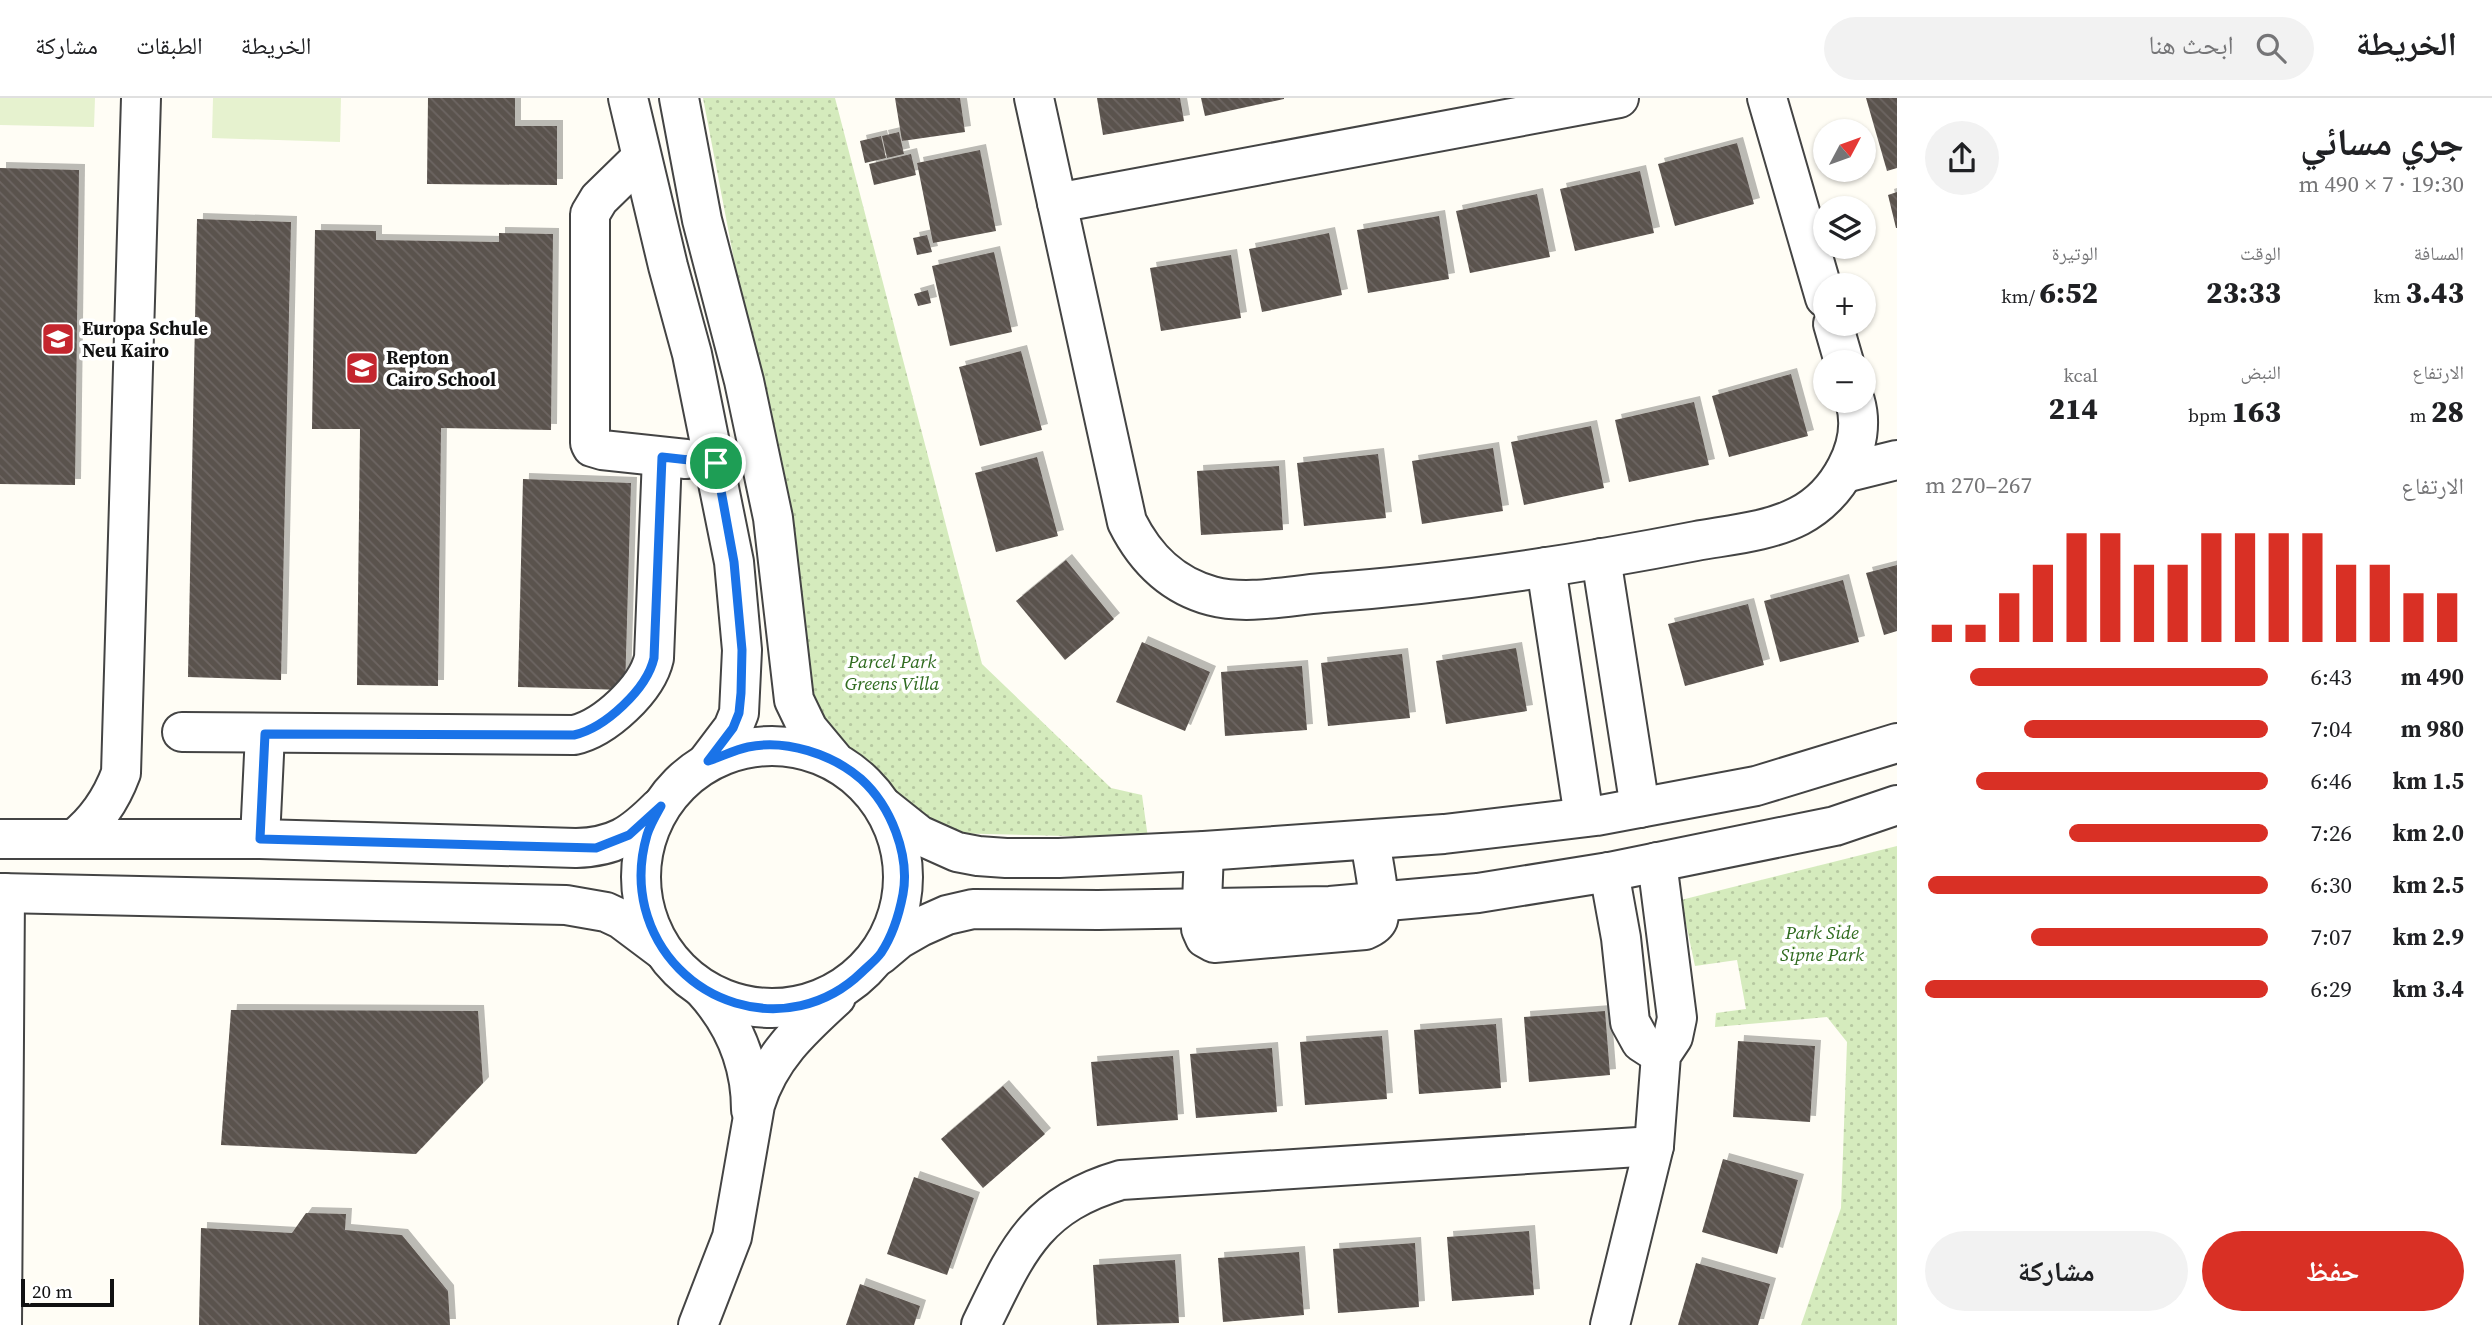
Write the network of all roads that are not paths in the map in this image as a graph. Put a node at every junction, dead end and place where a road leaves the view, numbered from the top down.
1 (141, 98) edge
2 (628, 98) edge
3 (679, 98) edge
4 (1034, 98) edge
5 (1619, 98) edge
6 (1767, 98) edge
7 (641, 158) junction
8 (1057, 203) junction
9 (1818, 273) edge
10 (1859, 413) edge
11 (662, 457) junction
12 (1897, 460) edge
13 (716, 463) junction
14 (1844, 473) junction
15 (1601, 558) junction
16 (1546, 567) junction
17 (182, 732) dead end
18 (265, 734) junction
19 (1897, 743) edge
20 (833, 759) junction
21 (708, 761) junction
22 (121, 773) junction
23 (1897, 805) edge
24 (661, 806) junction
25 (885, 808) junction
26 (1640, 808) junction
27 (1584, 817) junction
28 (0, 839) edge
29 (74, 839) junction
30 (155, 839) junction
31 (260, 839) junction
32 (1370, 840) junction
33 (1204, 851) junction
34 (1657, 862) junction
35 (1609, 872) junction
36 (3, 893) edge
37 (1378, 902) junction
38 (1200, 907) junction
39 (664, 952) junction
40 (880, 955) junction
41 (847, 986) junction
42 (703, 989) junction
43 (1661, 1055) junction
44 (751, 1126) junction
45 (1654, 1146) junction
46 (1, 1241) edge
47 (2, 1325) edge
48 (698, 1325) edge
49 (981, 1325) edge
50 (1610, 1325) edge

1 - 22 street
2 - 7 street
3 - 20 street
4 - 8 street
5 - 8 street
6 - 9 street
7 - 11 street
7 - 13 street
8 - 16 street
10 - 14 street
11 - 13 street
11 - 18 street
12 - 14 street
13 - 21 street
14 - 15 street
15 - 16 street
15 - 26 street
16 - 27 street
17 - 18 street
18 - 31 street
19 - 26 street
20 - 21 street
20 - 25 street
21 - 24 street
22 - 29 street
22 - 30 street
23 - 34 street
24 - 31 street
24 - 39 street
25 - 33 street
25 - 40 street
26 - 27 street
27 - 32 street
28 - 29 street
29 - 30 street
30 - 31 street
32 - 33 street
32 - 37 street
33 - 38 street
34 - 35 street
34 - 43 street
35 - 37 street
35 - 43 street
36 - 39 street
36 - 46 street
37 - 38 street
38 - 40 street
39 - 42 street
40 - 41 street
41 - 42 street
41 - 44 street
42 - 44 street
43 - 45 street
44 - 48 street
45 - 49 street
45 - 50 street
46 - 47 street

